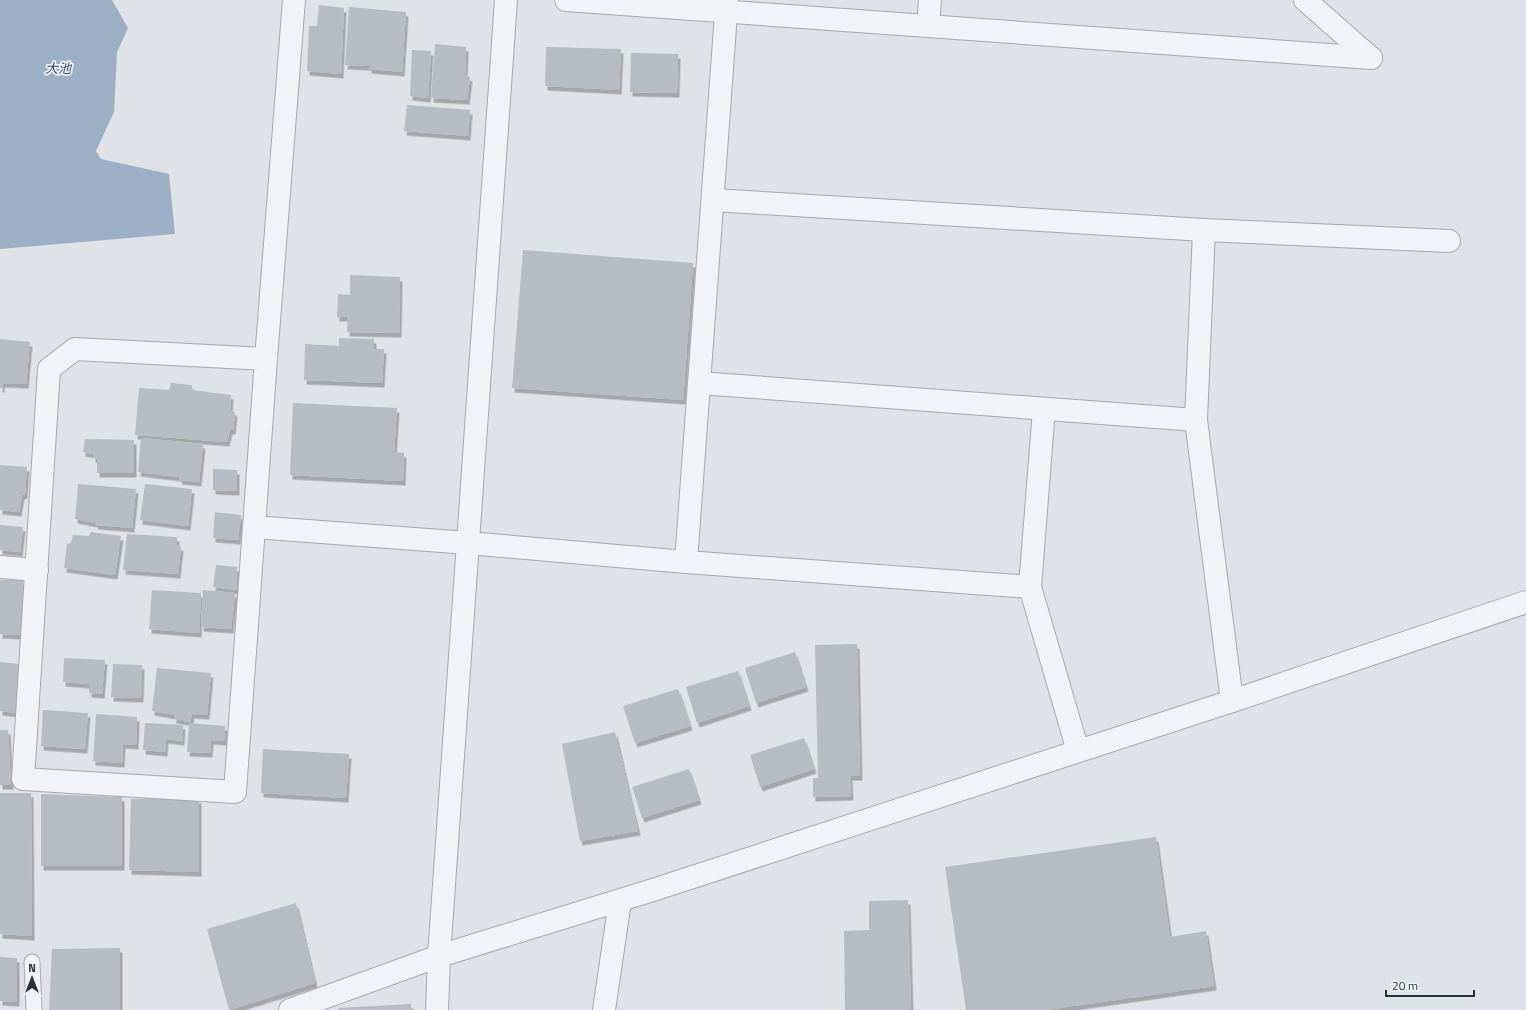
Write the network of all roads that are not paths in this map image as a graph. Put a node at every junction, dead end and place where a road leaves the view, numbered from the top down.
1 (294, 0) edge
2 (506, 0) edge
3 (566, 0) edge
4 (930, 0) edge
5 (1305, 0) edge
6 (727, 6) edge
7 (928, 26) junction
8 (712, 200) junction
9 (1204, 230) junction
10 (1449, 241) dead end
11 (266, 359) junction
12 (699, 382) junction
13 (1044, 409) junction
14 (1196, 420) junction
15 (254, 527) junction
16 (468, 543) junction
17 (686, 562) junction
18 (0, 567) edge
19 (36, 570) junction
20 (1030, 587) junction
21 (1526, 602) edge
22 (1232, 700) junction
23 (1078, 751) junction
24 (620, 901) junction
25 (439, 956) junction
26 (32, 962) dead end
27 (34, 1010) edge
28 (290, 1010) edge
29 (437, 1010) edge
30 (604, 1010) edge

1 - 11 street
2 - 16 street
3 - 6 street
4 - 7 street
5 - 7 street
6 - 7 street
6 - 8 street
8 - 9 street
8 - 12 street
9 - 10 street
9 - 14 street
11 - 15 street
11 - 19 street
12 - 13 street
12 - 17 street
13 - 14 street
13 - 20 street
14 - 22 street
15 - 16 street
15 - 19 street
16 - 17 street
16 - 25 street
17 - 20 street
18 - 19 street
20 - 23 street
21 - 22 street
22 - 23 street
23 - 24 street
24 - 25 street
24 - 30 street
25 - 28 street
25 - 29 street
26 - 27 lane

